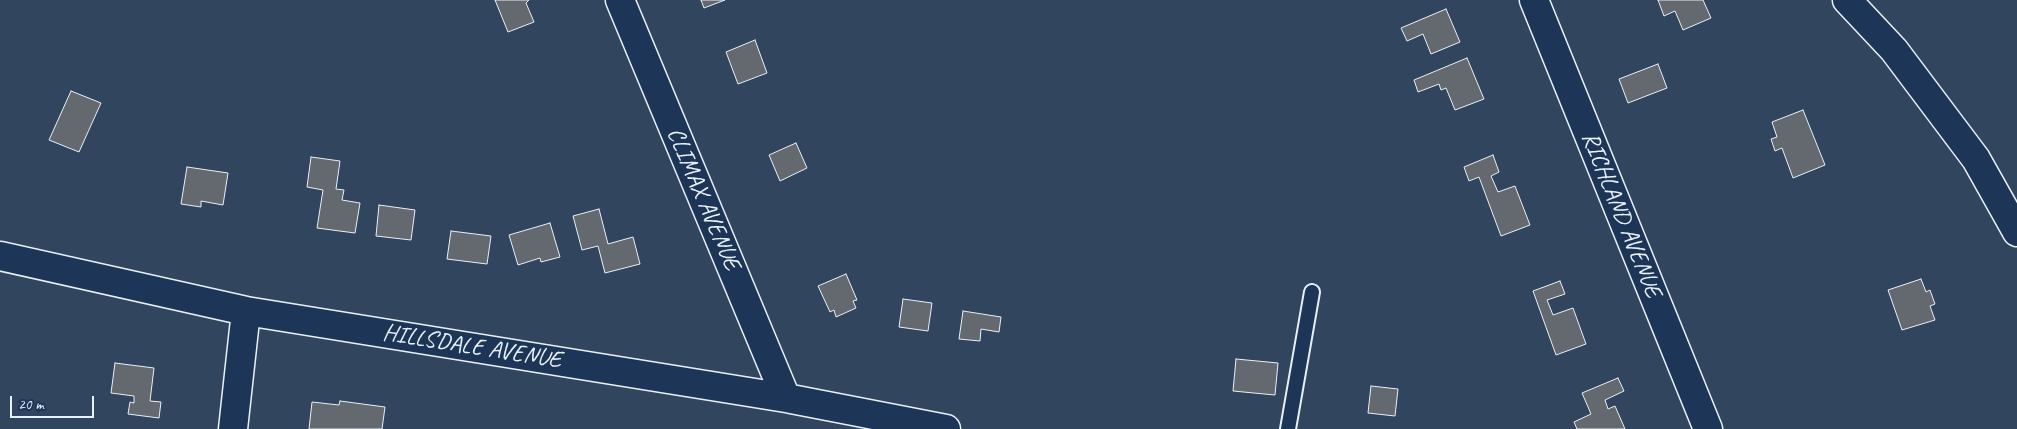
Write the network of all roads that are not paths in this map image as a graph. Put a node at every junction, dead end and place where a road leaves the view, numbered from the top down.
1 (620, 0) edge
2 (1534, 0) edge
3 (1847, 0) edge
4 (2017, 232) edge
5 (0, 256) edge
6 (1312, 292) dead end
7 (246, 311) junction
8 (786, 398) junction
9 (233, 429) edge
10 (946, 429) edge
11 (1288, 429) edge
12 (1708, 429) edge

1 - 8 street, CLIMAX AVENUE
2 - 12 street, RICHLAND AVENUE
3 - 4 street
5 - 7 street, HILLSDALE AVENUE
6 - 11 lane
7 - 8 street, HILLSDALE AVENUE
7 - 9 street
8 - 10 street, HILLSDALE AVENUE

